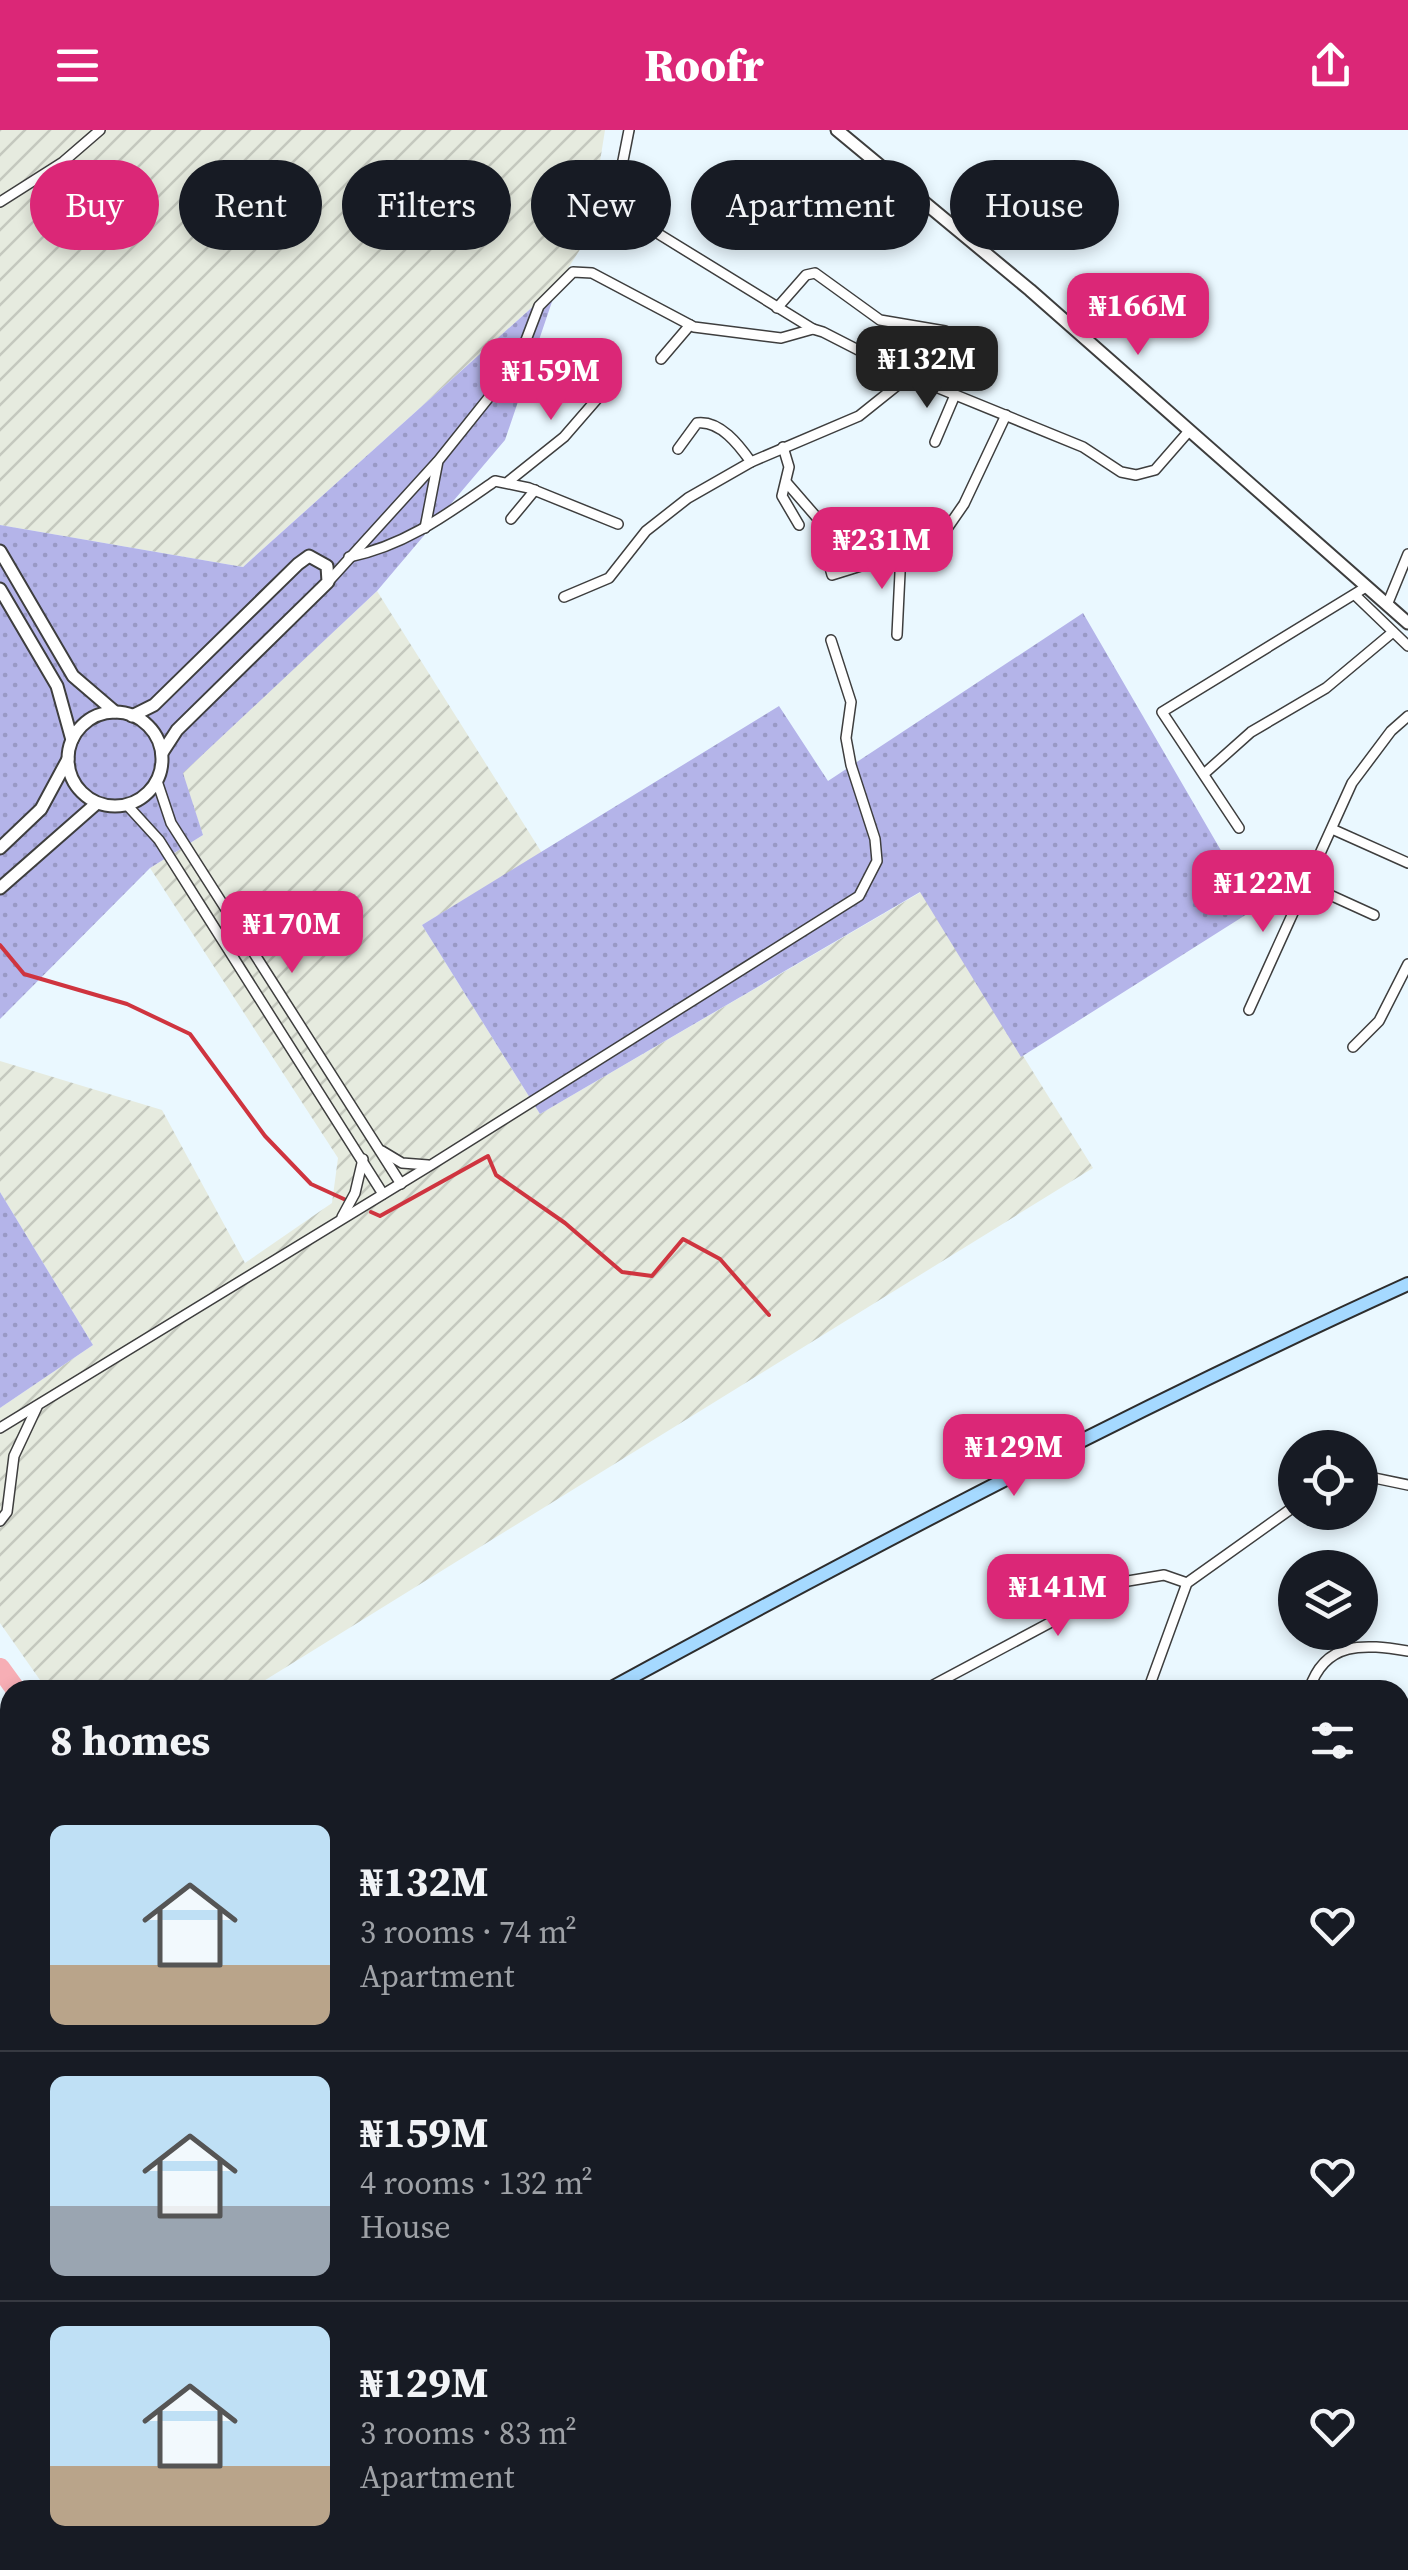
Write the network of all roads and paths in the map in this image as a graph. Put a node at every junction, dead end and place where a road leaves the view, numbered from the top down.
1 (100, 130) edge
2 (628, 130) edge
3 (836, 130) edge
4 (622, 160) edge
5 (0, 202) edge
6 (671, 242) edge
7 (777, 308) junction
8 (690, 326) junction
9 (813, 330) junction
10 (945, 331) dead end
11 (661, 358) dead end
12 (909, 376) junction
13 (610, 384) dead end
14 (955, 394) junction
15 (1006, 415) junction
16 (1189, 431) junction
17 (935, 442) dead end
18 (783, 447) junction
19 (678, 449) dead end
20 (438, 461) junction
21 (751, 462) junction
22 (510, 481) junction
23 (786, 482) junction
24 (536, 490) junction
25 (511, 519) dead end
26 (819, 520) dead end
27 (618, 524) dead end
28 (799, 525) dead end
29 (425, 528) junction
30 (822, 538) dead end
31 (0, 551) edge
32 (900, 552) junction
33 (1408, 554) edge
34 (349, 557) junction
35 (328, 582) junction
36 (1366, 587) junction
37 (0, 589) edge
38 (1354, 595) junction
39 (564, 598) dead end
40 (1390, 608) junction
41 (1384, 622) junction
42 (1408, 624) edge
43 (1393, 632) junction
44 (897, 635) dead end
45 (832, 640) dead end
46 (1408, 646) edge
47 (115, 712) junction
48 (132, 716) junction
49 (1408, 716) edge
50 (72, 740) junction
51 (162, 753) junction
52 (68, 759) junction
53 (1205, 773) junction
54 (157, 781) junction
55 (97, 803) junction
56 (127, 805) junction
57 (1239, 828) dead end
58 (1332, 829) junction
59 (0, 848) edge
60 (1408, 864) edge
61 (1308, 886) junction
62 (0, 888) edge
63 (1374, 915) dead end
64 (1408, 964) edge
65 (1249, 1010) dead end
66 (1352, 1047) dead end
67 (378, 1148) junction
68 (363, 1159) junction
69 (431, 1165) junction
70 (401, 1184) junction
71 (383, 1194) junction
72 (340, 1220) junction
73 (1408, 1284) edge
74 (38, 1404) junction
75 (0, 1428) edge
76 (1378, 1479) edge
77 (1408, 1485) edge
78 (1278, 1518) edge
79 (0, 1521) edge
80 (1187, 1583) junction
81 (1408, 1651) edge
82 (626, 1680) edge
83 (943, 1680) edge
84 (1152, 1680) edge
85 (1315, 1680) edge

1 - 5 street
2 - 4 street
3 - 16 street
6 - 7 street
7 - 9 street
7 - 10 street
8 - 9 street
8 - 11 street
8 - 20 street
9 - 12 street
12 - 14 street
12 - 18 street
13 - 22 street
14 - 15 street
14 - 17 street
15 - 16 street
15 - 32 street
16 - 36 street
18 - 21 street
18 - 23 street
19 - 21 street
20 - 29 street
20 - 34 street
21 - 39 street
22 - 24 street
22 - 29 street
23 - 26 street
23 - 28 street
24 - 25 street
24 - 27 street
29 - 34 street
30 - 32 street
31 - 47 street
32 - 44 street
33 - 40 street
34 - 35 street
35 - 48 street
35 - 51 street
36 - 38 street
36 - 40 street
37 - 50 street
38 - 41 street
38 - 53 street
40 - 41 street
40 - 42 street
41 - 43 street
43 - 46 street
43 - 53 street
45 - 69 street
47 - 48 street
47 - 50 street
48 - 51 street
49 - 58 street
50 - 52 street
51 - 54 street
52 - 55 street
52 - 59 street
53 - 57 street
54 - 56 street
54 - 67 street
55 - 56 street
55 - 62 street
56 - 68 street
58 - 60 street
58 - 61 street
61 - 63 street
61 - 65 street
64 - 66 street
67 - 69 street
67 - 70 street
68 - 71 street
68 - 72 street
69 - 70 street
70 - 71 street
71 - 72 street
72 - 74 street
73 - 82 main road
74 - 75 street
74 - 79 street
76 - 77 street
78 - 80 street
80 - 83 street
80 - 84 street
81 - 85 street

